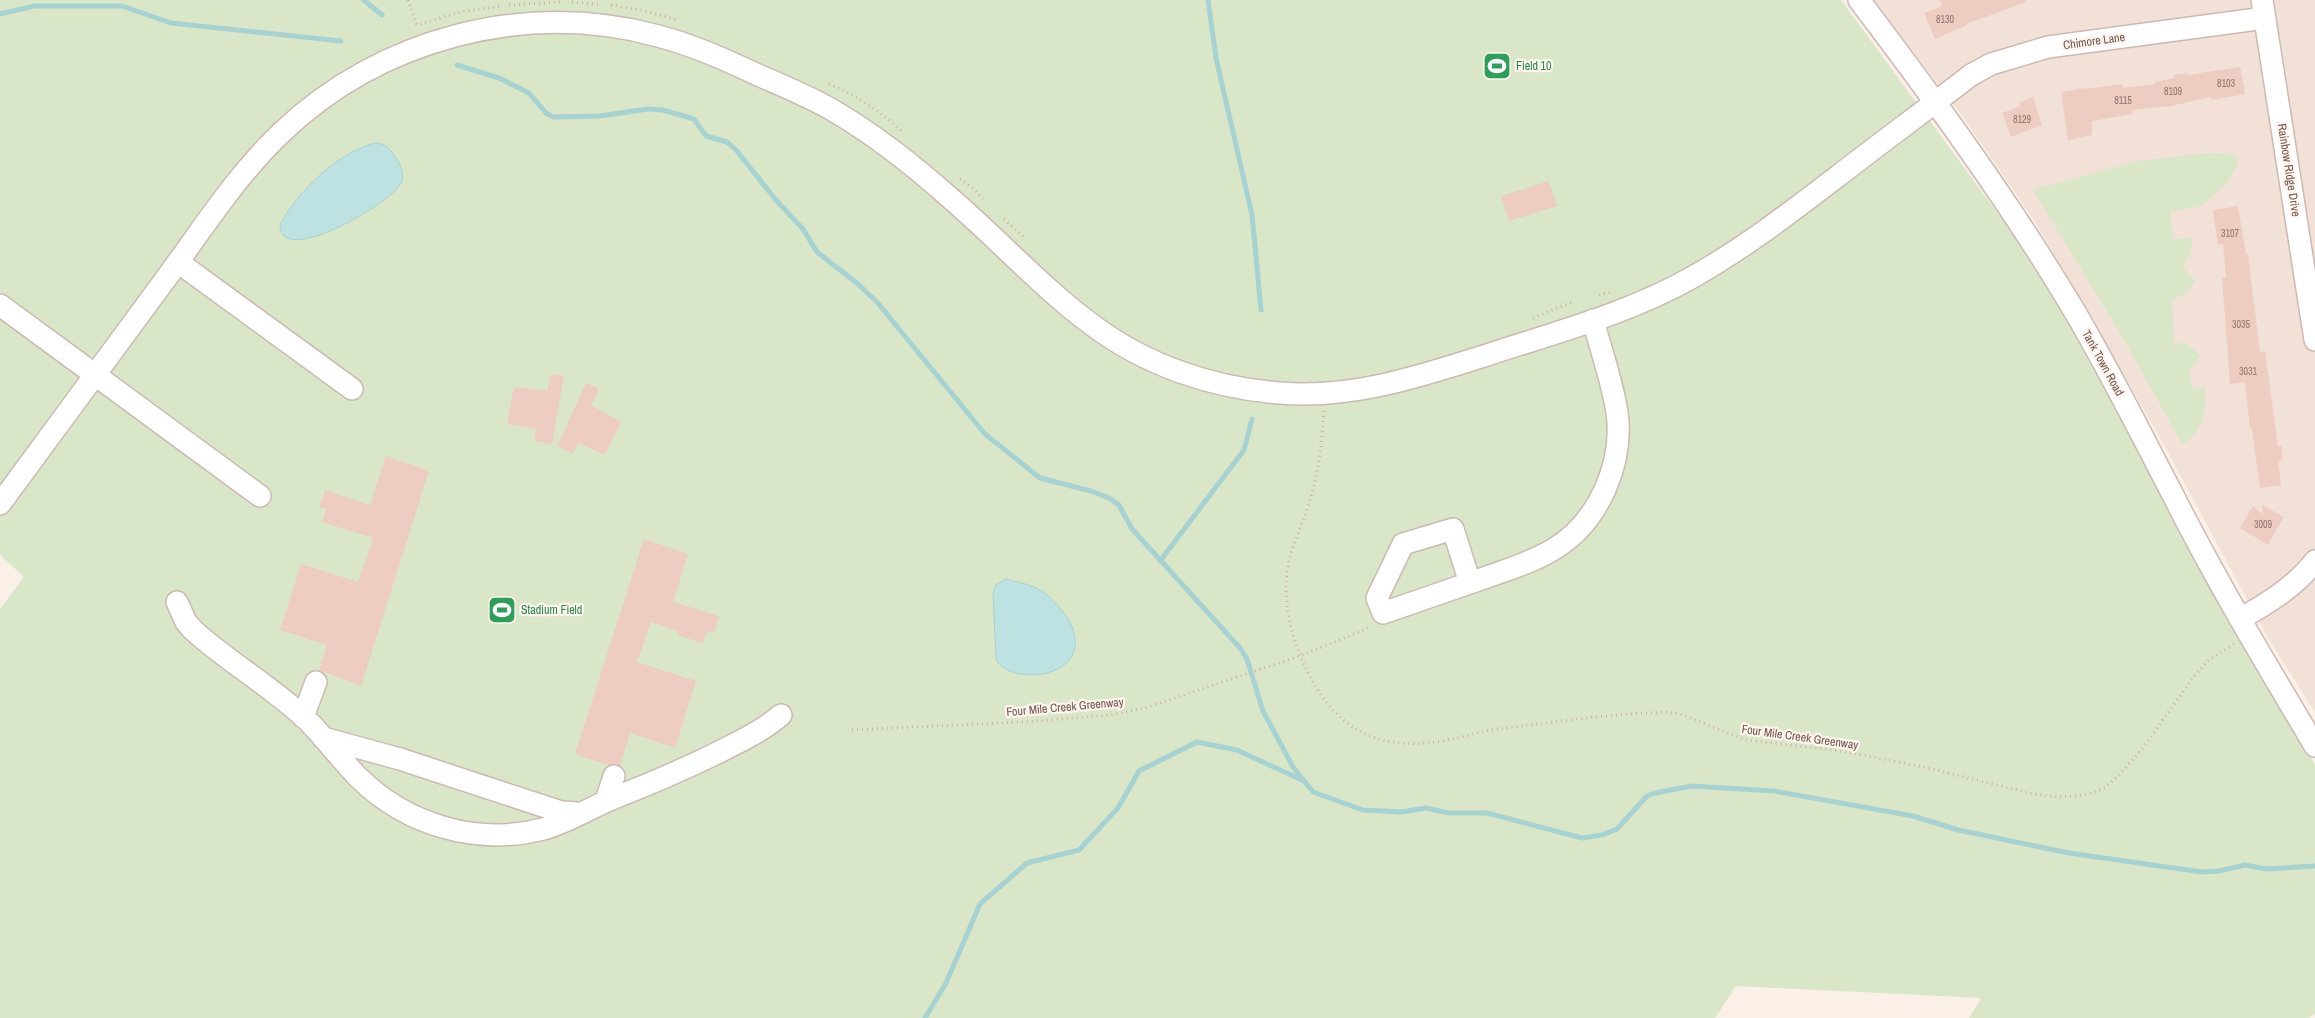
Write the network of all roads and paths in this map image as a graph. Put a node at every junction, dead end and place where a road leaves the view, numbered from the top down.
1 (1859, 0) edge
2 (2263, 9) edge
3 (851, 95) dead end
4 (1936, 102) junction
5 (869, 106) dead end
6 (1000, 217) dead end
7 (1030, 244) dead end
8 (178, 262) junction
9 (1615, 291) dead end
10 (1599, 295) dead end
11 (1572, 302) dead end
12 (0, 304) edge
13 (1528, 320) dead end
14 (1593, 320) junction
15 (2315, 340) edge
16 (95, 374) junction
17 (352, 390) dead end
18 (1324, 404) dead end
19 (260, 496) dead end
20 (0, 504) edge
21 (2315, 561) edge
22 (1470, 583) junction
23 (177, 602) dead end
24 (1383, 613) junction
25 (2240, 619) junction
26 (2241, 641) dead end
27 (1300, 656) junction
28 (316, 682) dead end
29 (781, 715) dead end
30 (303, 717) junction
31 (852, 730) dead end
32 (323, 738) junction
33 (2315, 746) edge
34 (614, 776) dead end
35 (606, 801) junction
36 (579, 813) junction

1 - 4 street, Tank Town Road
2 - 4 street, Chimore Lane
2 - 15 street, Rainbow Ridge Drive
3 - 5 path
4 - 14 street, Chimore Lane
4 - 25 street, Tank Town Road
6 - 7 path
8 - 14 street, Chimore Lane
8 - 16 street, Chimore Lane
8 - 17 street
9 - 10 path
11 - 13 path
12 - 16 street
14 - 22 street
16 - 19 street
16 - 20 street, Chimore Lane
18 - 27 path, Four Mile Creek Greenway
21 - 25 street
22 - 24 street
22 - 24 street
23 - 30 street
24 - 27 path
25 - 33 street, Tank Town Road
26 - 27 path, Four Mile Creek Greenway
27 - 31 path, Four Mile Creek Greenway
28 - 30 street
29 - 35 street
30 - 32 street
32 - 36 street
32 - 36 street
34 - 35 street
35 - 36 street

